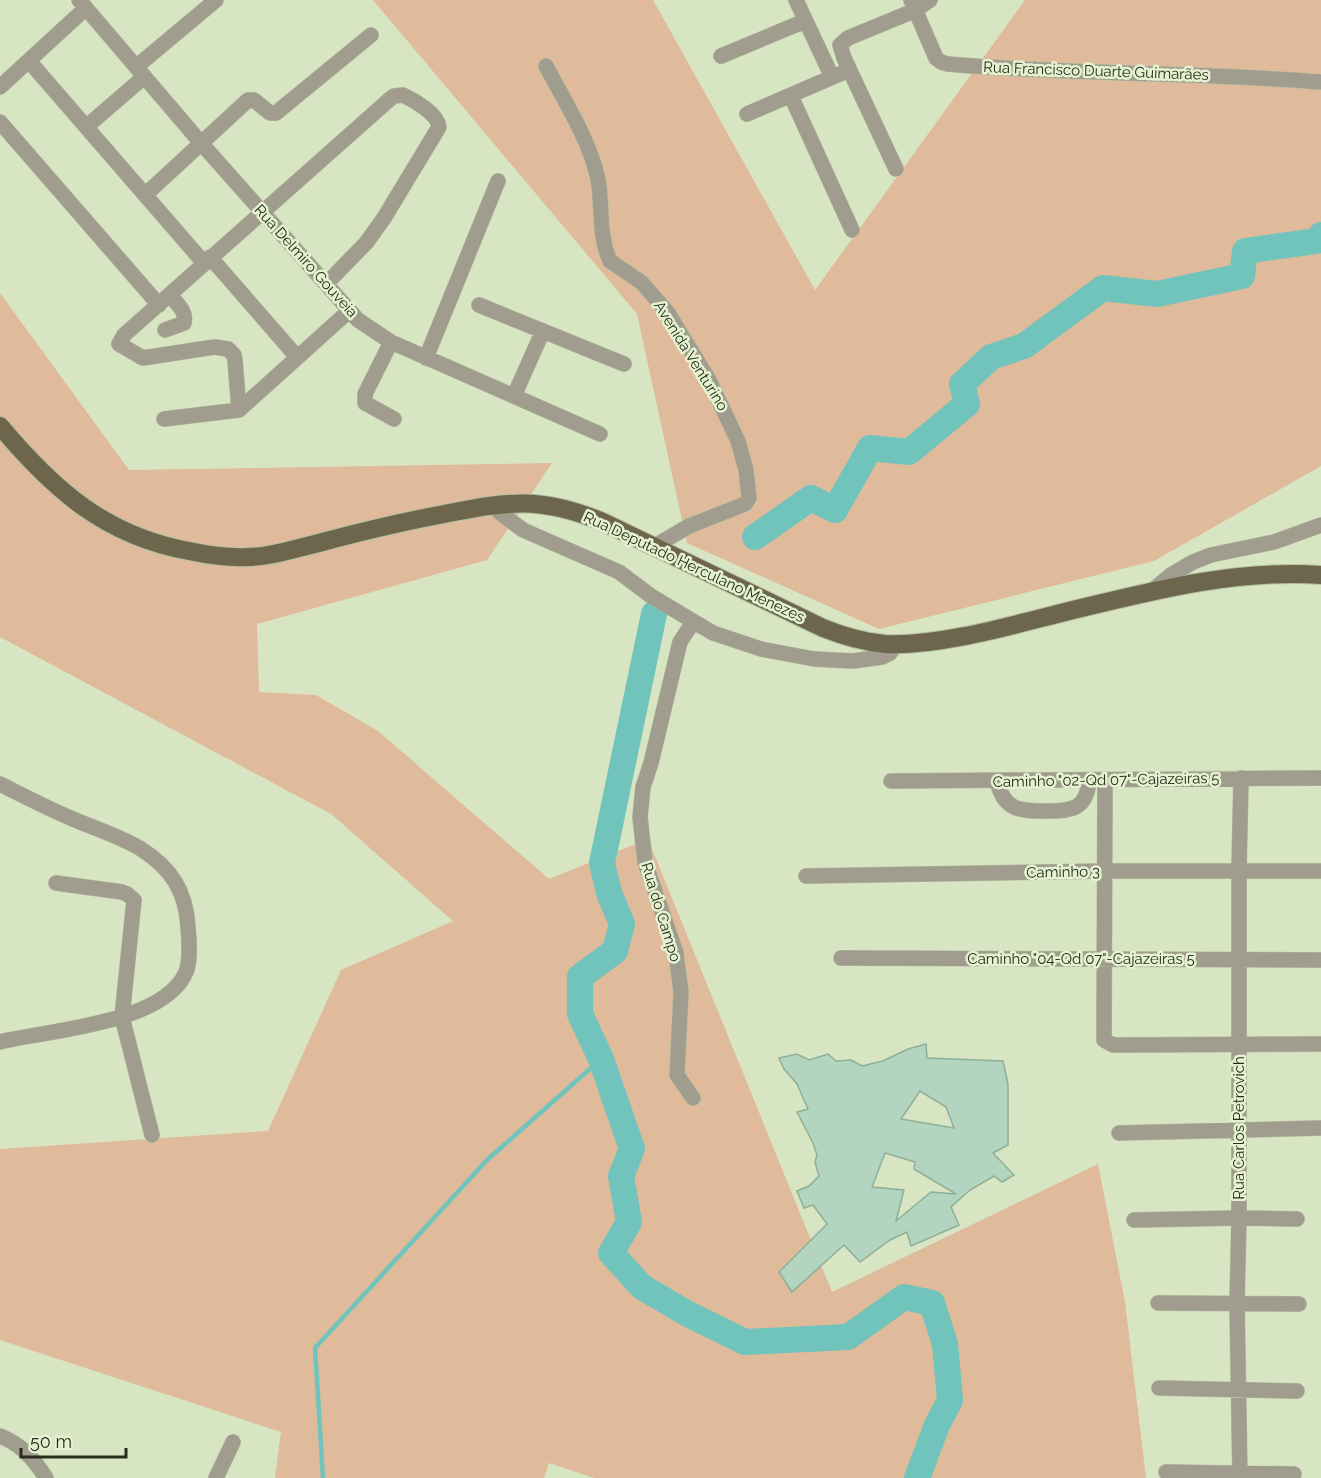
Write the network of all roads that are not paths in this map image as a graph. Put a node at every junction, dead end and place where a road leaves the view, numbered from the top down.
1 (216, 0) edge
2 (796, 0) edge
3 (930, 0) edge
4 (82, 4) edge
5 (913, 5) edge
6 (805, 21) junction
7 (371, 35) dead end
8 (721, 56) dead end
9 (29, 61) junction
10 (846, 64) junction
11 (546, 66) dead end
12 (140, 72) junction
13 (832, 77) junction
14 (1321, 82) edge
15 (0, 87) edge
16 (791, 96) junction
17 (747, 114) dead end
18 (0, 122) edge
19 (86, 127) junction
20 (201, 143) junction
21 (896, 169) dead end
22 (498, 181) dead end
23 (145, 195) junction
24 (262, 211) junction
25 (852, 230) dead end
26 (207, 260) junction
27 (327, 283) junction
28 (164, 300) junction
29 (478, 305) dead end
30 (349, 310) junction
31 (165, 330) dead end
32 (542, 333) junction
33 (392, 342) junction
34 (297, 357) junction
35 (426, 358) junction
36 (624, 364) dead end
37 (514, 396) junction
38 (239, 410) junction
39 (394, 419) dead end
40 (164, 420) dead end
41 (0, 426) edge
42 (600, 434) dead end
43 (495, 504) junction
44 (1321, 525) edge
45 (655, 546) junction
46 (1321, 575) edge
47 (1153, 590) junction
48 (693, 622) junction
49 (897, 643) junction
50 (1241, 778) junction
51 (1321, 778) edge
52 (1089, 780) junction
53 (1105, 780) junction
54 (891, 781) dead end
55 (997, 781) junction
56 (0, 784) edge
57 (1239, 870) junction
58 (1104, 871) junction
59 (1321, 871) edge
60 (806, 876) dead end
61 (57, 883) dead end
62 (841, 957) dead end
63 (1104, 959) junction
64 (1239, 960) junction
65 (1321, 960) edge
66 (122, 1017) junction
67 (0, 1041) edge
68 (1239, 1044) junction
69 (1321, 1044) edge
70 (693, 1098) dead end
71 (1321, 1128) edge
72 (1239, 1131) junction
73 (1119, 1133) dead end
74 (152, 1135) dead end
75 (1239, 1218) junction
76 (1297, 1219) dead end
77 (1134, 1220) dead end
78 (1158, 1303) dead end
79 (1236, 1303) junction
80 (1299, 1304) dead end
81 (1159, 1388) dead end
82 (1240, 1390) junction
83 (1297, 1391) dead end
84 (0, 1436) edge
85 (233, 1442) dead end
86 (1166, 1472) dead end
87 (1294, 1474) dead end
88 (1240, 1476) edge
89 (46, 1478) edge
90 (216, 1478) edge

1 - 12 street
2 - 6 street
3 - 5 street
4 - 9 street
4 - 12 street, Rua Delmiro Gouveia
5 - 10 street
5 - 14 street, Rua Francisco Duarte Guimarães
6 - 8 street
6 - 13 street
7 - 20 street
9 - 15 street
9 - 19 street
10 - 13 street
10 - 21 street
11 - 45 street, Avenida Venturino
12 - 19 street
12 - 20 street, Rua Delmiro Gouveia
13 - 16 street
16 - 17 street
16 - 25 street
18 - 28 street
19 - 23 street
20 - 23 street
20 - 24 street, Rua Delmiro Gouveia
22 - 35 street
23 - 26 street
24 - 26 street
24 - 27 street, Rua Delmiro Gouveia
24 - 27 street
26 - 28 street
26 - 34 street
27 - 30 street, Rua Delmiro Gouveia
28 - 31 street
28 - 38 street
29 - 32 street
30 - 33 street, Rua Delmiro Gouveia
30 - 34 street
32 - 36 street
32 - 37 street
33 - 35 street, Rua Delmiro Gouveia
33 - 39 street
34 - 38 street
35 - 37 street, Rua Delmiro Gouveia
37 - 42 street, Rua Delmiro Gouveia
38 - 40 street
41 - 43 main road, Rua Deputado Herculano Menezes
43 - 45 main road, Rua Deputado Herculano Menezes
43 - 48 street
44 - 47 street
45 - 49 main road, Rua Deputado Herculano Menezes
46 - 47 main road, Rua Deputado Herculano Menezes
47 - 49 main road, Rua Deputado Herculano Menezes
48 - 49 street
48 - 70 street, Rua do Campo
50 - 51 street, Caminho "02-Qd 07"-Cajazeiras 5
50 - 53 street, Caminho "02-Qd 07"-Cajazeiras 5
50 - 57 street, Rua Carlos Petrovich
52 - 53 street, Caminho "02-Qd 07"-Cajazeiras 5
52 - 55 street, Caminho "02-Qd 07"-Cajazeiras 5
52 - 55 street
53 - 58 street
54 - 55 street, Caminho "02-Qd 07"-Cajazeiras 5
56 - 66 street
57 - 58 street, Caminho 3
57 - 59 street, Caminho 3
57 - 64 street, Rua Carlos Petrovich
58 - 60 street, Caminho 3
58 - 63 street
61 - 66 street
62 - 63 street, Caminho "04-Qd 07"-Cajazeiras 5
63 - 64 street, Caminho "04-Qd 07"-Cajazeiras 5
63 - 68 street
64 - 65 street, Caminho "04-Qd 07"-Cajazeiras 5
64 - 68 street, Rua Carlos Petrovich
66 - 67 street
66 - 74 street
68 - 69 street
68 - 72 street, Rua Carlos Petrovich
71 - 72 street
72 - 73 street
72 - 75 street, Rua Carlos Petrovich
75 - 76 street
75 - 77 street
75 - 79 street, Rua Carlos Petrovich
78 - 79 street
79 - 80 street
79 - 82 street, Rua Carlos Petrovich
81 - 82 street
82 - 83 street
82 - 88 street, Rua Carlos Petrovich
84 - 89 street
85 - 90 street
86 - 88 street
87 - 88 street

